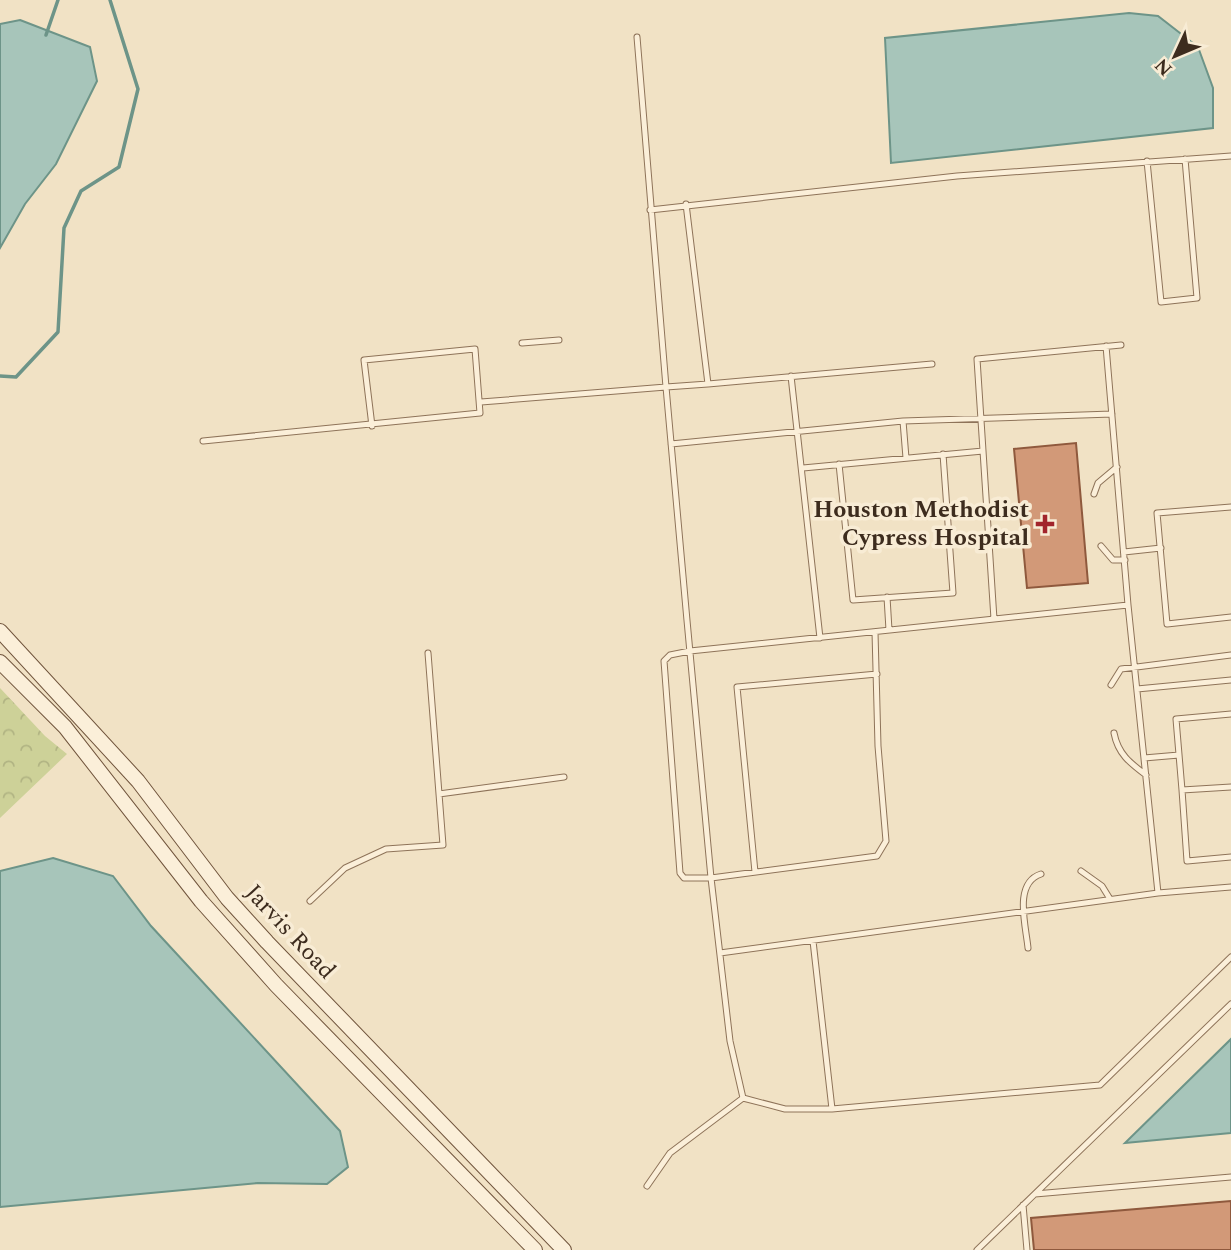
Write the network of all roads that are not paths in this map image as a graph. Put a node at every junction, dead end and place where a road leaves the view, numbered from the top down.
1 (637, 37) dead end
2 (1231, 156) edge
3 (1185, 159) junction
4 (1147, 161) junction
5 (686, 204) junction
6 (650, 209) junction
7 (559, 340) dead end
8 (522, 344) dead end
9 (1121, 345) dead end
10 (1106, 346) junction
11 (932, 364) dead end
12 (791, 376) junction
13 (708, 384) junction
14 (666, 387) junction
15 (481, 402) junction
16 (1112, 414) junction
17 (982, 419) junction
18 (903, 421) junction
19 (372, 426) junction
20 (799, 432) junction
21 (203, 441) dead end
22 (671, 444) junction
23 (983, 451) junction
24 (943, 454) junction
25 (906, 458) junction
26 (839, 464) junction
27 (1117, 467) junction
28 (803, 468) junction
29 (1094, 494) dead end
30 (1231, 507) edge
31 (1101, 546) dead end
32 (1161, 548) junction
33 (1124, 552) junction
34 (1125, 560) junction
35 (887, 597) junction
36 (1128, 605) junction
37 (1231, 617) edge
38 (994, 619) junction
39 (889, 630) junction
40 (0, 631) edge
41 (875, 632) junction
42 (820, 638) junction
43 (690, 651) junction
44 (428, 653) dead end
45 (1231, 655) edge
46 (0, 662) edge
47 (1136, 666) junction
48 (877, 674) junction
49 (1231, 680) edge
50 (1111, 685) dead end
51 (1137, 690) junction
52 (78, 712) junction
53 (1231, 714) edge
54 (63, 725) junction
55 (1114, 733) dead end
56 (1179, 755) junction
57 (1144, 758) junction
58 (1146, 775) junction
59 (564, 777) dead end
60 (1231, 787) edge
61 (1182, 790) junction
62 (439, 793) junction
63 (1231, 857) edge
64 (1081, 870) dead end
65 (755, 872) junction
66 (1041, 874) dead end
67 (711, 878) junction
68 (1231, 887) edge
69 (1158, 893) junction
70 (1110, 899) junction
71 (310, 901) dead end
72 (1024, 910) junction
73 (813, 941) junction
74 (1028, 948) dead end
75 (720, 953) junction
76 (1231, 957) edge
77 (1231, 1004) edge
78 (743, 1098) junction
79 (832, 1109) junction
80 (461, 1146) junction
81 (448, 1160) junction
82 (1231, 1177) edge
83 (647, 1186) dead end
84 (1034, 1194) junction
85 (1023, 1205) junction
86 (534, 1250) edge
87 (564, 1250) edge
88 (977, 1250) edge
89 (1027, 1250) edge

1 - 6 lane
2 - 3 lane
3 - 4 lane
3 - 4 lane
4 - 5 lane
5 - 6 lane
5 - 13 lane
6 - 14 lane
7 - 8 lane
9 - 10 lane
10 - 16 lane
10 - 17 lane
11 - 12 lane
12 - 13 lane
12 - 20 lane
13 - 14 lane
14 - 15 lane
14 - 22 lane
15 - 19 lane
15 - 19 lane
16 - 17 lane
16 - 27 lane
17 - 18 lane
17 - 23 lane
18 - 20 lane
18 - 25 lane
19 - 21 lane
20 - 22 lane
20 - 28 lane
22 - 43 lane
23 - 24 lane
23 - 38 lane
24 - 25 lane
24 - 35 lane
25 - 26 lane
26 - 28 lane
26 - 35 lane
27 - 29 lane
27 - 33 lane
28 - 42 lane
30 - 32 lane
31 - 34 lane
32 - 33 lane
32 - 37 lane
33 - 34 lane
34 - 36 lane
35 - 39 lane
36 - 38 lane
36 - 47 lane
38 - 39 lane
39 - 41 lane
40 - 52 street, Jarvis Road
41 - 42 lane
41 - 48 lane
42 - 43 lane
43 - 67 lane
43 - 67 lane
44 - 62 lane
45 - 47 lane
46 - 54 street, Jarvis Road
47 - 50 lane
47 - 51 lane
48 - 65 lane
48 - 65 lane
49 - 51 lane
51 - 57 lane
52 - 54 street
52 - 80 street, Jarvis Road
53 - 56 lane
54 - 81 street, Jarvis Road
55 - 58 lane
56 - 57 lane
56 - 61 lane
57 - 58 lane
58 - 69 lane
59 - 62 lane
60 - 61 lane
61 - 63 lane
62 - 71 lane
64 - 70 lane
65 - 67 lane
66 - 72 lane
67 - 75 lane
68 - 69 lane
69 - 70 lane
70 - 72 lane
72 - 73 lane
72 - 74 lane
73 - 75 lane
73 - 79 lane
75 - 78 lane
76 - 79 lane
77 - 84 lane
78 - 79 lane
78 - 83 lane
80 - 81 street
80 - 87 street, Jarvis Road
81 - 86 street, Jarvis Road
82 - 84 lane
84 - 85 lane
85 - 88 lane
85 - 89 lane

